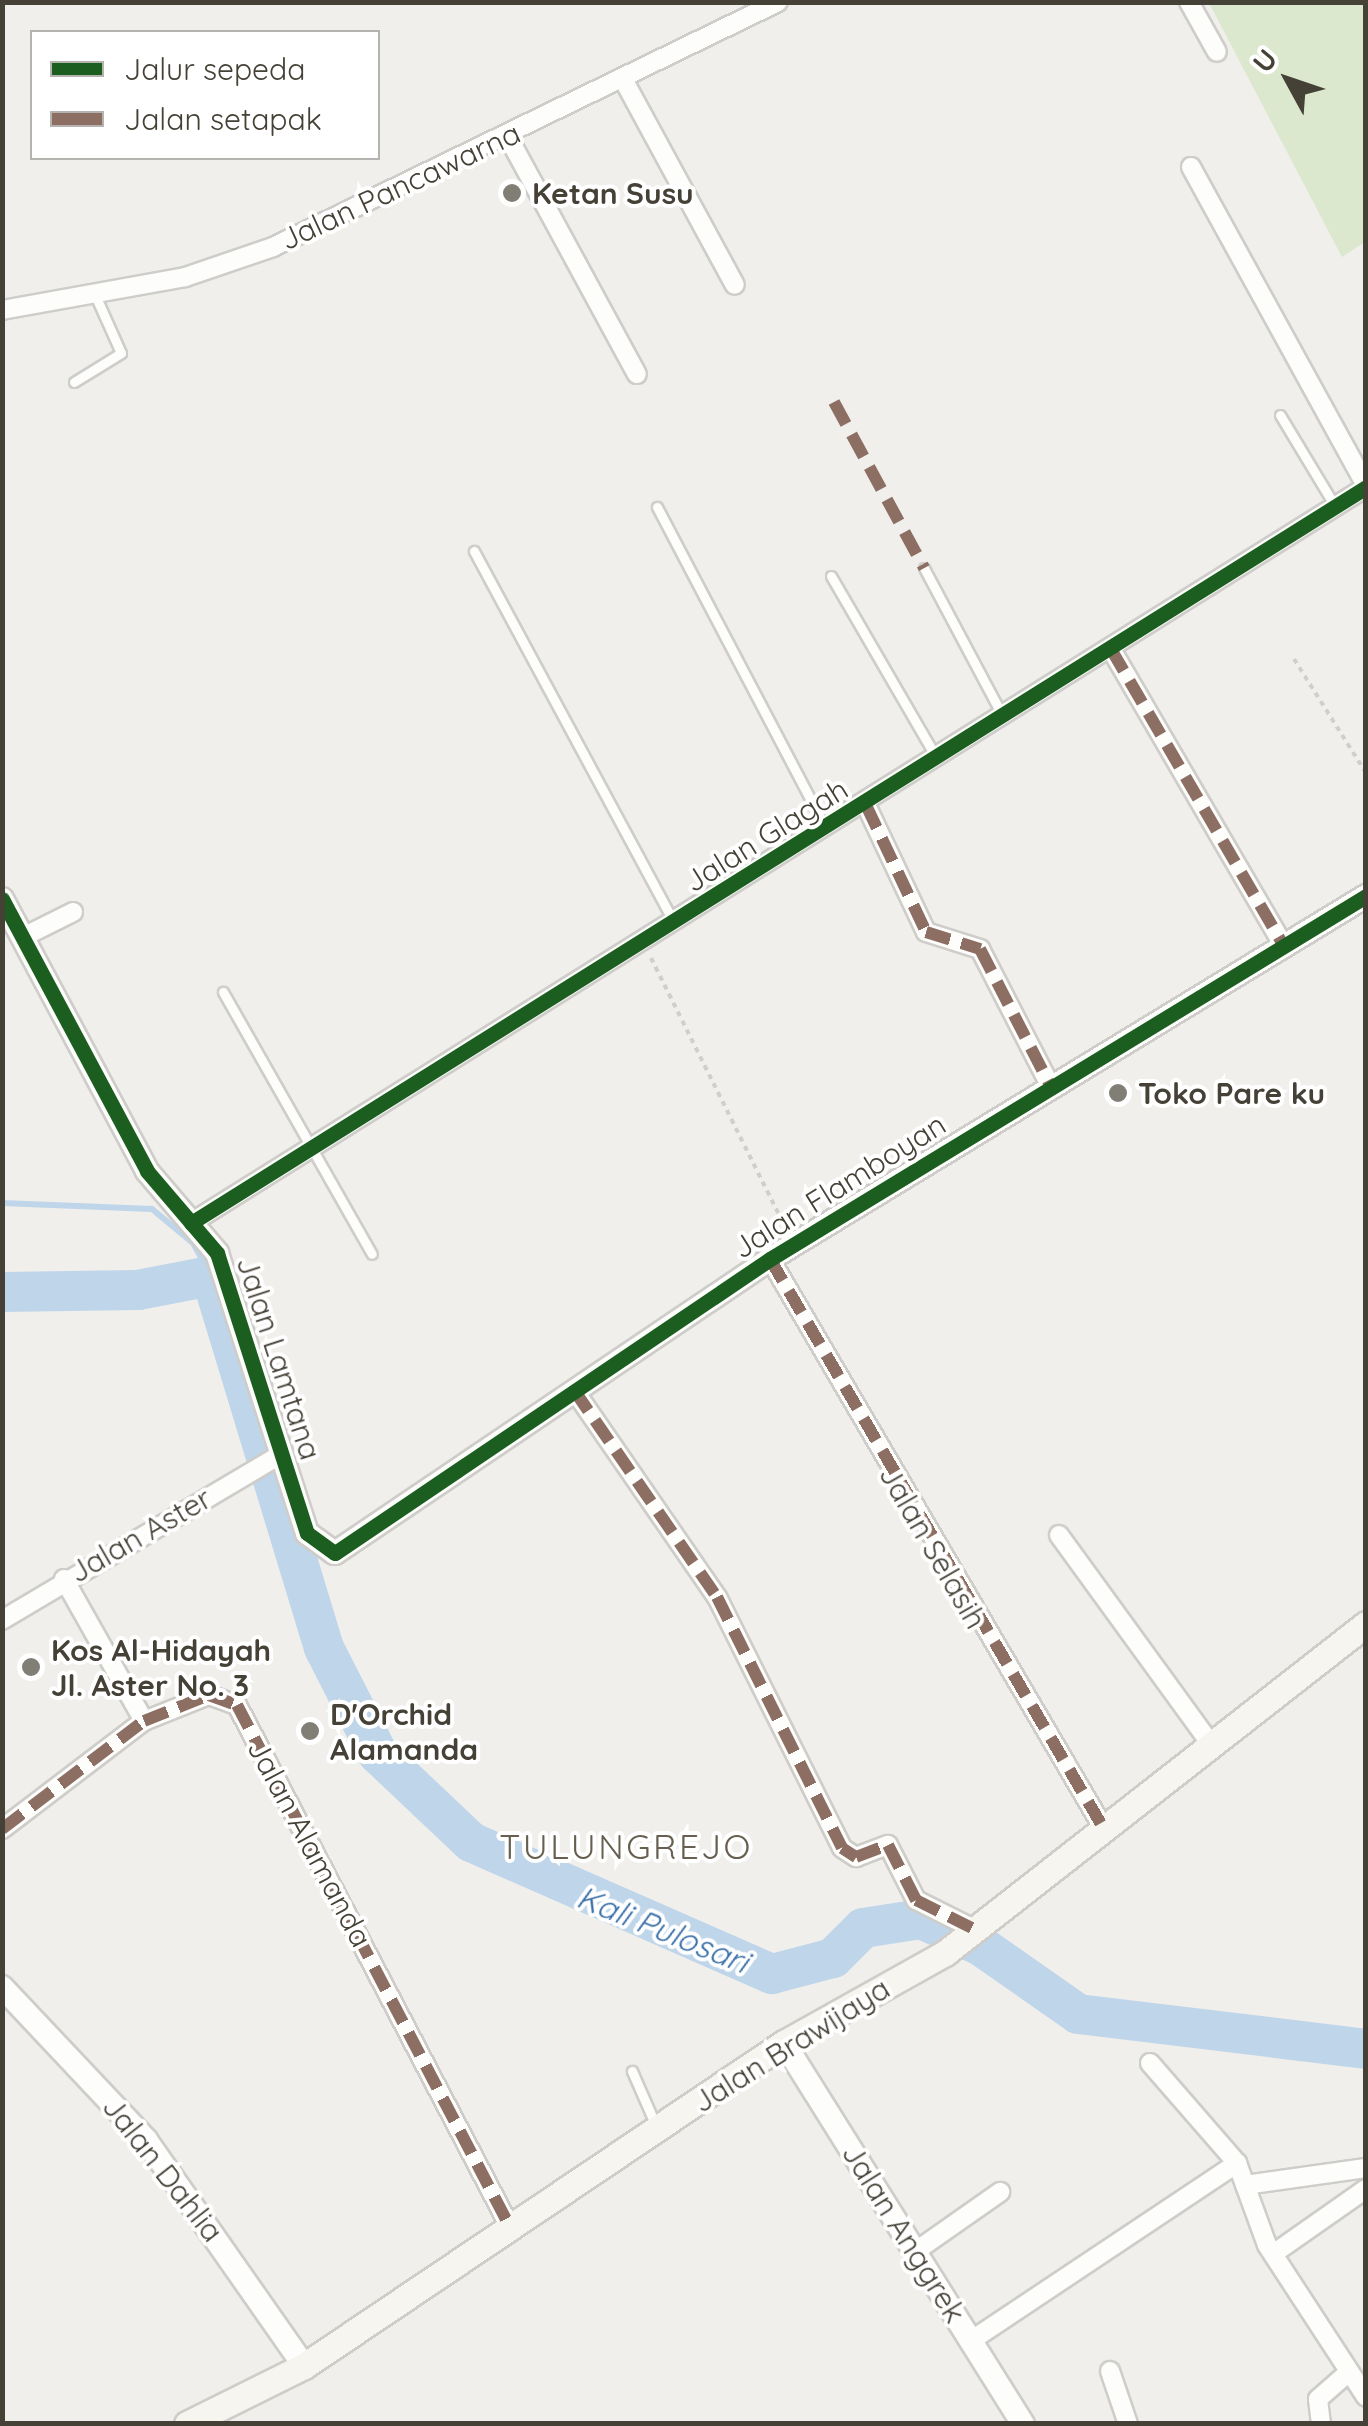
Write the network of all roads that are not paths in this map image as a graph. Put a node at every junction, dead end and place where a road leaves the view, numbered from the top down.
1 (778, 2) edge
2 (1189, 2) edge
3 (1218, 52) dead end
4 (623, 79) junction
5 (507, 136) junction
6 (1191, 167) dead end
7 (735, 285) dead end
8 (95, 295) junction
9 (2, 310) edge
10 (637, 374) dead end
11 (74, 382) dead end
12 (1280, 415) dead end
13 (1366, 486) edge
14 (657, 506) dead end
15 (1335, 506) junction
16 (474, 552) dead end
17 (924, 568) dead end
18 (831, 576) dead end
19 (1111, 649) junction
20 (1004, 717) junction
21 (937, 760) junction
22 (866, 805) junction
23 (827, 830) junction
24 (1366, 896) edge
25 (2, 899) edge
26 (72, 912) dead end
27 (676, 924) junction
28 (15, 938) edge
29 (1282, 944) junction
30 (223, 992) dead end
31 (1051, 1087) junction
32 (311, 1147) junction
33 (191, 1223) junction
34 (372, 1254) dead end
35 (770, 1259) junction
36 (574, 1390) junction
37 (280, 1455) junction
38 (1059, 1535) dead end
39 (356, 1546) joint
40 (64, 1580) junction
41 (2, 1620) edge
42 (1366, 1624) edge
43 (144, 1721) junction
44 (1210, 1743) junction
45 (2, 1829) edge
46 (1104, 1830) junction
47 (974, 1932) junction
48 (2, 1986) edge
49 (784, 2043) junction
50 (1150, 2063) dead end
51 (632, 2071) dead end
52 (657, 2129) junction
53 (1237, 2163) junction
54 (1366, 2168) edge
55 (1245, 2185) junction
56 (1366, 2189) edge
57 (1000, 2192) dead end
58 (510, 2229) junction
59 (916, 2251) junction
60 (1273, 2254) junction
61 (972, 2340) junction
62 (304, 2366) junction
63 (1110, 2371) dead end
64 (1348, 2372) junction
65 (1366, 2397) edge
66 (187, 2424) edge
67 (1023, 2424) edge
68 (1128, 2424) edge
69 (1321, 2424) edge

1 - 4 street, Jalan Pancawarna
2 - 3 street
4 - 5 street, Jalan Pancawarna
4 - 7 street
5 - 8 street, Jalan Pancawarna
5 - 10 street
6 - 13 street
8 - 9 street, Jalan Pancawarna
8 - 11 lane
12 - 15 lane
13 - 15 street, Jalan Glagah
14 - 23 lane
15 - 19 street, Jalan Glagah
16 - 27 lane
17 - 20 lane
18 - 21 lane
19 - 20 street, Jalan Glagah
19 - 29 street
20 - 21 street, Jalan Glagah
21 - 22 street, Jalan Glagah
22 - 23 street, Jalan Glagah
22 - 31 street
23 - 27 street, Jalan Glagah
24 - 29 street, Jalan Flamboyan
25 - 28 street, Jalan Lamtana
26 - 28 street
27 - 32 street, Jalan Glagah
28 - 33 street, Jalan Lamtana
29 - 31 street, Jalan Flamboyan
30 - 32 lane
31 - 35 street, Jalan Flamboyan
32 - 33 street, Jalan Glagah
32 - 34 lane
33 - 37 street, Jalan Lamtana
35 - 36 street, Jalan Flamboyan
35 - 46 street, Jalan Selasih
36 - 39 street, Jalan Flamboyan
36 - 47 street
37 - 39 street, Jalan Lamtana
37 - 40 street, Jalan Aster
38 - 44 street
40 - 41 street, Jalan Aster
40 - 43 street
42 - 44 main road, Jalan Brawijaya
43 - 45 street, Jalan Alamanda
43 - 58 street, Jalan Alamanda
44 - 46 main road, Jalan Brawijaya
46 - 47 main road, Jalan Brawijaya
47 - 49 main road, Jalan Brawijaya
48 - 62 street, Jalan Dahlia
49 - 52 main road, Jalan Brawijaya
49 - 59 street, Jalan Anggrek
50 - 53 street
51 - 52 lane
52 - 58 main road, Jalan Brawijaya
53 - 55 street
53 - 61 street
54 - 55 street
55 - 60 street
56 - 60 street
57 - 59 street
58 - 62 main road, Jalan Brawijaya
59 - 61 street, Jalan Anggrek
60 - 64 street
61 - 67 street, Jalan Anggrek
62 - 66 main road, Jalan Brawijaya
63 - 68 street
64 - 65 street
64 - 69 street

